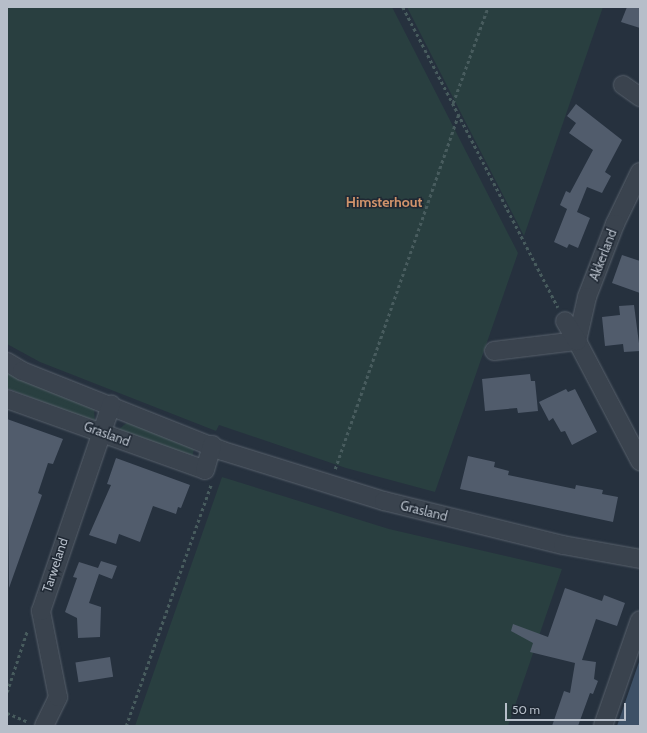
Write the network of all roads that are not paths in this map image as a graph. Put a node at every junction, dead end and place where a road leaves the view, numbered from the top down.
1 (623, 84) dead end
2 (640, 97) edge
3 (640, 172) edge
4 (565, 321) road end
5 (577, 341) junction
6 (494, 351) dead end
7 (7, 362) edge
8 (7, 399) edge
9 (111, 405) junction
10 (101, 431) junction
11 (212, 445) junction
12 (640, 461) edge
13 (640, 559) edge
14 (640, 620) edge
15 (38, 725) edge
16 (603, 726) edge

1 - 2 street
3 - 5 street, Akkerland
4 - 5 street
5 - 6 street
5 - 12 street
7 - 9 street, Grasland
8 - 10 street, Grasland
9 - 10 street, Tarweland
9 - 11 street, Grasland
10 - 11 street, Grasland
10 - 15 street, Tarweland
11 - 13 street, Grasland
14 - 16 street

